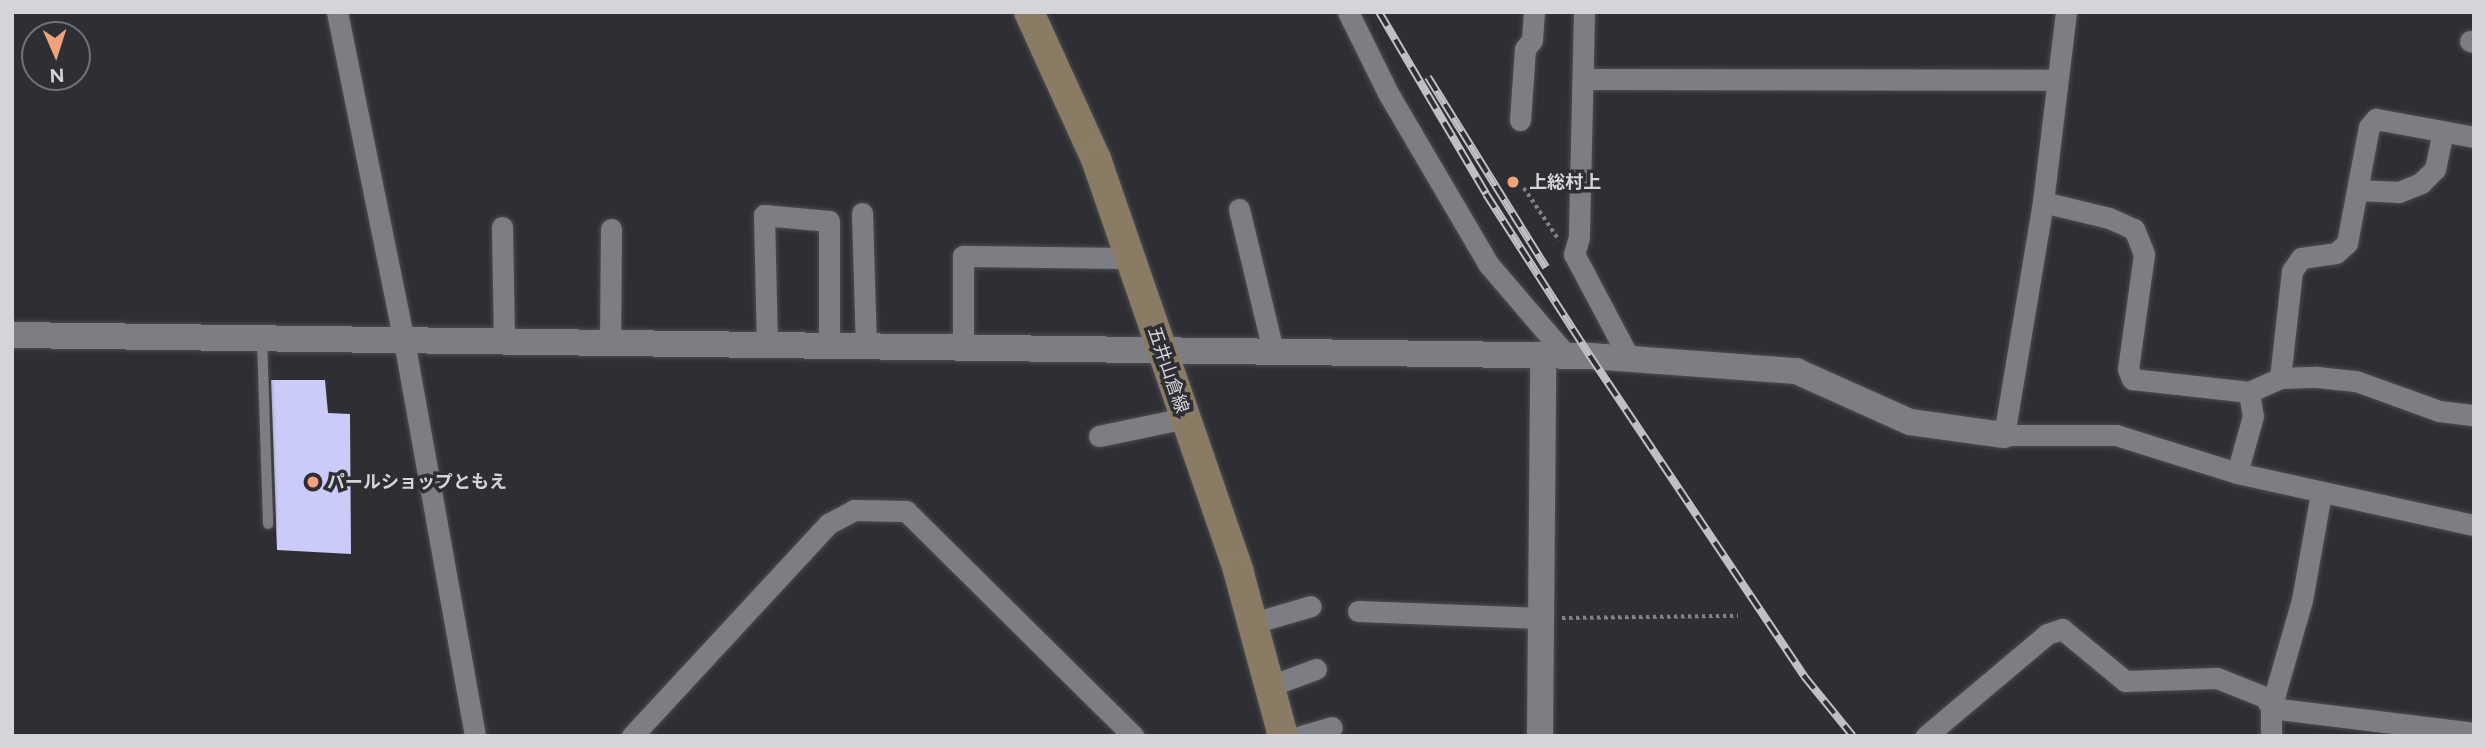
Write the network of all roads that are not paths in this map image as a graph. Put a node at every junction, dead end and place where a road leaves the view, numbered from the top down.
1 (337, 12) edge
2 (1029, 12) edge
3 (1348, 12) edge
4 (1534, 12) edge
5 (1584, 12) edge
6 (2066, 12) edge
7 (1584, 79) junction
8 (2056, 80) junction
9 (1520, 120) dead end
10 (2443, 132) junction
11 (2474, 137) edge
12 (2357, 190) junction
13 (2043, 201) junction
14 (1239, 209) dead end
15 (862, 213) dead end
16 (502, 227) dead end
17 (611, 229) dead end
18 (1129, 258) junction
19 (12, 335) edge
20 (262, 339) junction
21 (404, 341) junction
22 (504, 343) junction
23 (610, 344) junction
24 (829, 345) junction
25 (866, 346) junction
26 (766, 347) junction
27 (963, 348) junction
28 (1160, 349) junction
29 (1273, 351) junction
30 (1555, 356) junction
31 (1629, 358) junction
32 (2280, 378) junction
33 (2249, 392) junction
34 (2474, 415) edge
35 (1185, 418) junction
36 (2004, 435) junction
37 (1099, 436) dead end
38 (2237, 473) junction
39 (2321, 493) junction
40 (268, 524) dead end
41 (2474, 525) edge
42 (1311, 606) dead end
43 (1358, 611) dead end
44 (1541, 618) junction
45 (1253, 623) junction
46 (1316, 669) dead end
47 (1270, 686) junction
48 (2271, 708) junction
49 (1332, 727) dead end
50 (2474, 733) edge
51 (475, 736) edge
52 (632, 736) edge
53 (1133, 736) edge
54 (1283, 736) edge
55 (1301, 736) edge
56 (1540, 736) edge
57 (1926, 736) edge
58 (2271, 736) edge

1 - 21 street
2 - 18 main road, 五井山倉線
3 - 30 street
4 - 9 street
5 - 7 street
6 - 8 street
7 - 8 street
7 - 31 street
8 - 13 street
10 - 11 street
10 - 12 street
10 - 12 street
12 - 32 street
13 - 33 street
13 - 36 street
14 - 29 street
15 - 25 street
16 - 22 street
17 - 23 street
18 - 27 street
18 - 28 main road, 五井山倉線
19 - 20 street
20 - 21 street
20 - 40 lane
21 - 22 street
21 - 51 street
22 - 23 street
23 - 26 street
24 - 25 street
24 - 26 street
24 - 26 street
25 - 27 street
27 - 28 street
28 - 29 street
28 - 35 main road, 五井山倉線
29 - 30 street
30 - 31 street
30 - 44 street
31 - 36 street
32 - 33 street
32 - 34 street
33 - 38 street
35 - 37 street
35 - 45 main road, 五井山倉線
36 - 38 street
38 - 39 street
39 - 41 street
39 - 48 street
42 - 45 street
43 - 44 street
44 - 56 street
45 - 47 main road, 五井山倉線
46 - 47 street
47 - 54 main road, 五井山倉線
48 - 50 street
48 - 57 street
48 - 58 street
49 - 55 street
52 - 53 street

